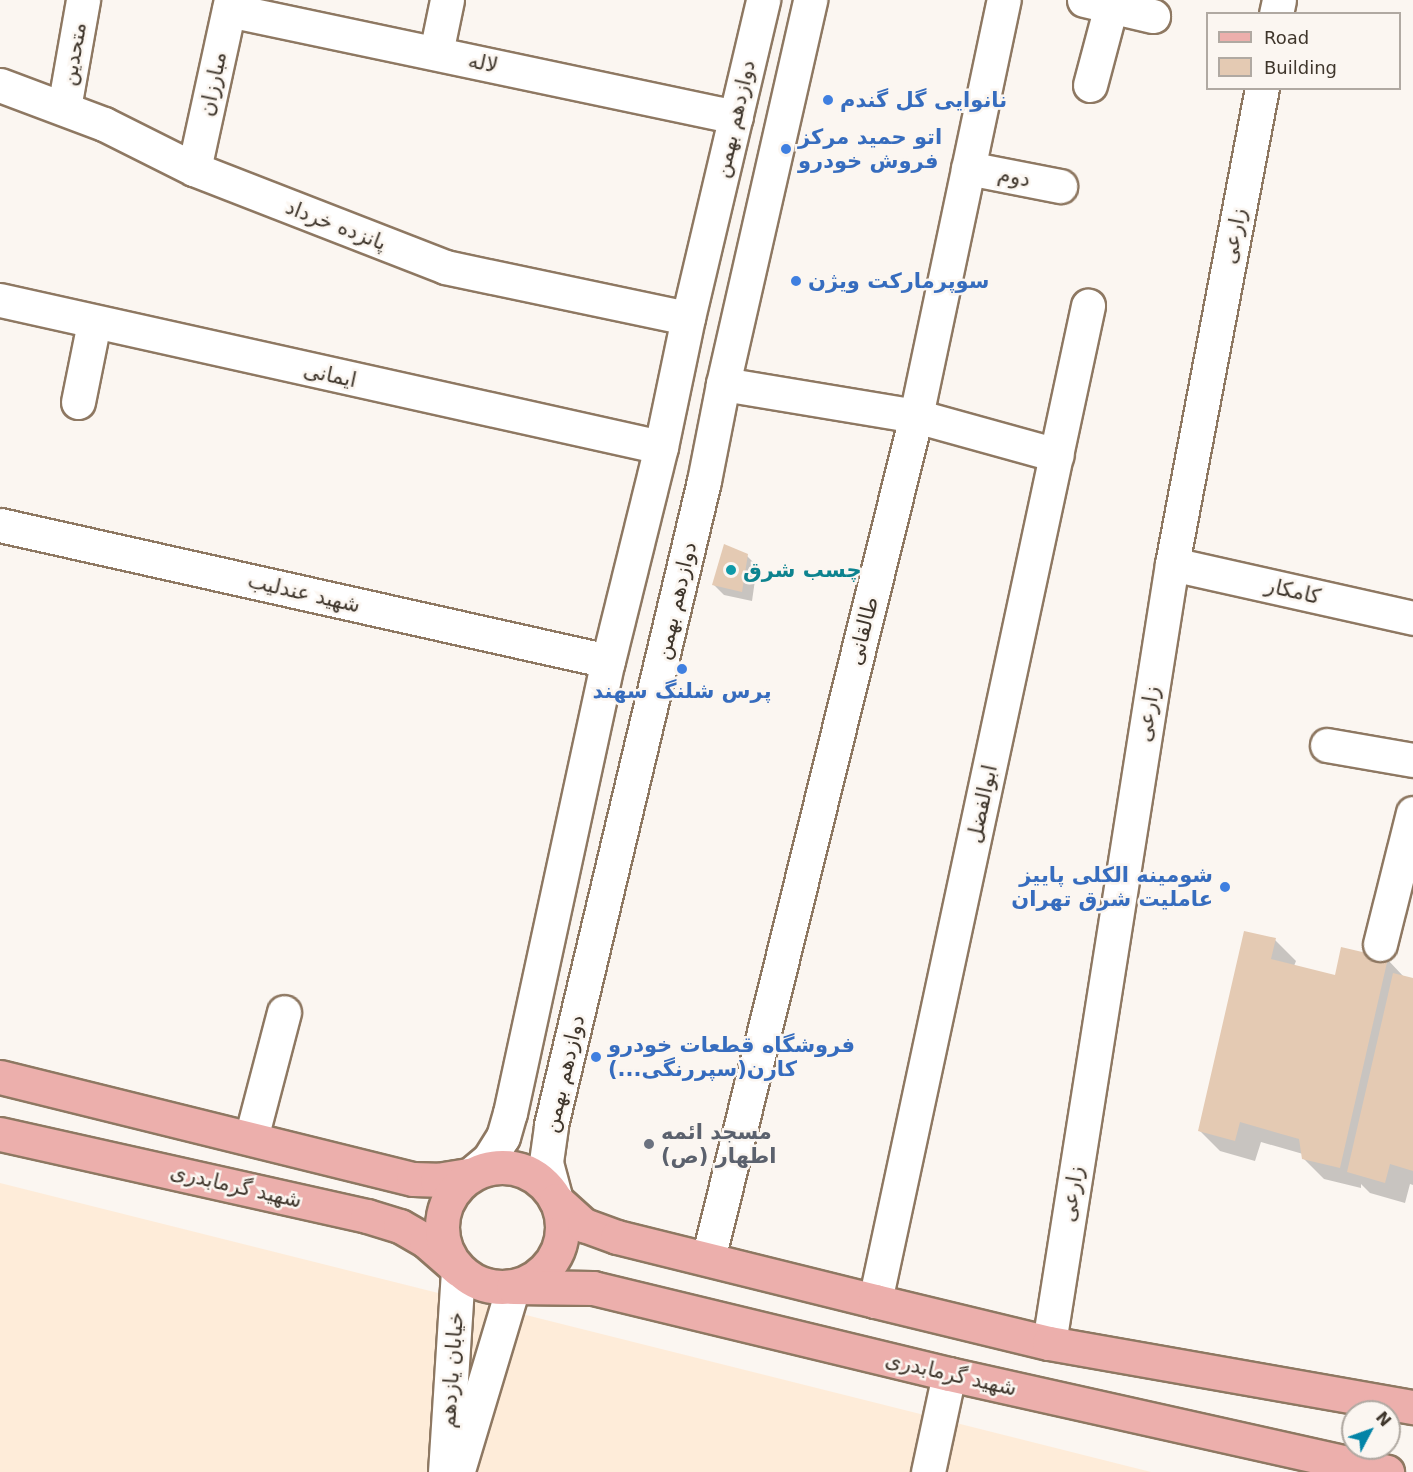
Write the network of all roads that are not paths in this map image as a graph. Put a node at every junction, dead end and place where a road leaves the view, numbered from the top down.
1 (83, 0) edge
2 (447, 0) edge
3 (763, 0) edge
4 (810, 0) edge
5 (1004, 0) edge
6 (1098, 3) edge
7 (230, 5) edge
8 (1153, 16) dead end
9 (436, 53) junction
10 (0, 85) edge
11 (1090, 85) dead end
12 (1262, 90) edge
13 (64, 108) junction
14 (736, 117) junction
15 (968, 168) junction
16 (194, 169) junction
17 (1060, 186) dead end
18 (0, 300) edge
19 (1088, 306) dead end
20 (688, 318) junction
21 (94, 323) junction
22 (723, 384) junction
23 (78, 402) dead end
24 (916, 416) junction
25 (661, 447) junction
26 (1058, 455) junction
27 (0, 525) edge
28 (1172, 564) junction
29 (1413, 618) edge
30 (608, 661) junction
31 (1327, 745) dead end
32 (1413, 760) edge
33 (1413, 813) edge
34 (1380, 944) dead end
35 (284, 1012) dead end
36 (0, 1077) edge
37 (0, 1134) edge
38 (251, 1138) junction
39 (470, 1175) junction
40 (556, 1200) junction
41 (708, 1259) junction
42 (458, 1269) junction
43 (513, 1287) junction
44 (876, 1301) junction
45 (1049, 1343) junction
46 (949, 1374) junction
47 (1413, 1407) edge
48 (445, 1472) edge
49 (457, 1472) edge
50 (928, 1472) edge
51 (1388, 1472) edge

1 - 13 street, متحدین
2 - 9 street
3 - 14 street, دوازدهم بهمن
4 - 22 street, دوازدهم بهمن
5 - 15 street, طالقانی
6 - 8 street
6 - 11 street
7 - 9 street, لاله
7 - 16 street, مبارزان
9 - 14 street, لاله
10 - 13 street, پانزده خرداد
12 - 28 street, زارعی
13 - 16 street, پانزده خرداد
14 - 20 street, دوازدهم بهمن
15 - 17 street, دوم
15 - 24 street, طالقانی
16 - 20 street, پانزده خرداد
18 - 21 street, ایمانی
19 - 26 street, ابوالفضل
20 - 25 street, دوازدهم بهمن
21 - 23 street
21 - 25 street, ایمانی
22 - 24 street
22 - 40 street, دوازدهم بهمن
24 - 26 street
24 - 41 street, طالقانی
25 - 30 street, دوازدهم بهمن
26 - 44 street, ابوالفضل
27 - 30 street, شهید عندلیب
28 - 29 street, کامکار
28 - 45 street, زارعی
30 - 39 street, دوازدهم بهمن
31 - 32 street
33 - 34 street
35 - 38 street
36 - 38 main road
37 - 42 main road, شهید گرمابدری
38 - 39 main road
39 - 40 main road
39 - 42 main road
40 - 41 main road
40 - 43 main road
41 - 44 main road
42 - 43 main road
42 - 48 street, خیابان یازدهم
43 - 46 main road, شهید گرمابدری
43 - 49 street, خیابان یازدهم
44 - 45 main road
45 - 47 main road
46 - 50 street
46 - 51 main road, شهید گرمابدری

